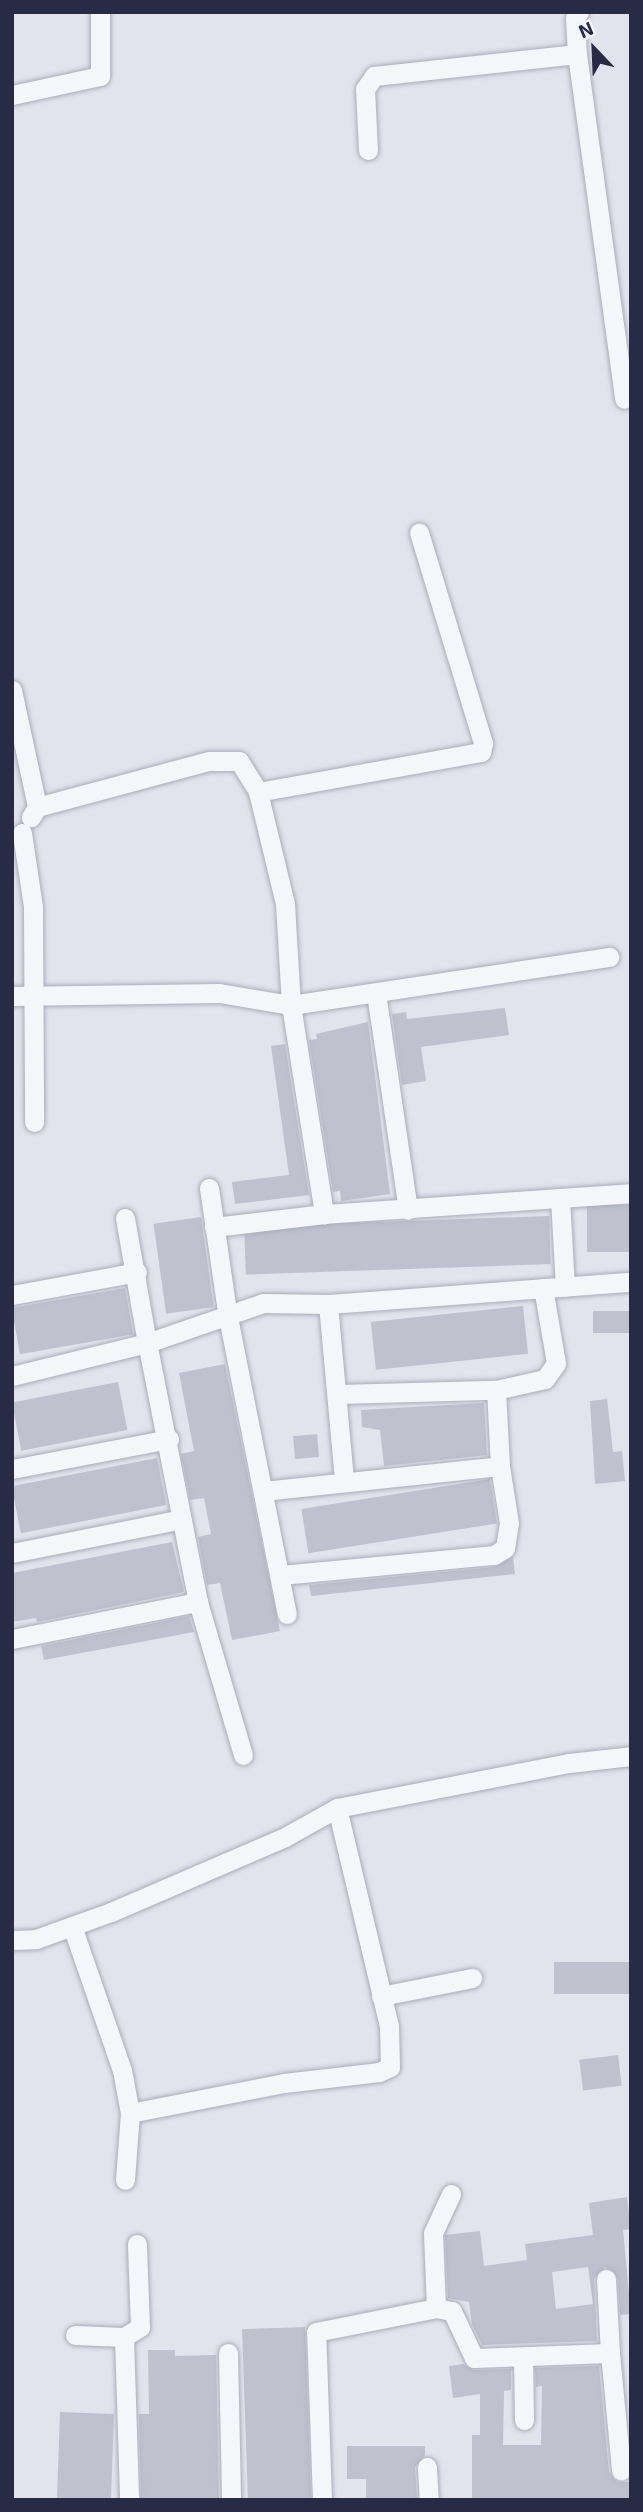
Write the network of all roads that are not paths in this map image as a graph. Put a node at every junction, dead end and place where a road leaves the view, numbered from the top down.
1 (100, 12) edge
2 (579, 12) edge
3 (577, 54) junction
4 (12, 95) edge
5 (368, 150) dead end
6 (624, 399) dead end
7 (419, 532) dead end
8 (12, 690) edge
9 (258, 792) junction
10 (37, 807) junction
11 (17, 836) edge
12 (609, 957) dead end
13 (376, 993) junction
14 (34, 995) junction
15 (12, 996) edge
16 (291, 1005) junction
17 (34, 1122) dead end
18 (209, 1188) dead end
19 (631, 1193) edge
20 (560, 1198) junction
21 (408, 1210) junction
22 (324, 1214) junction
23 (125, 1218) dead end
24 (214, 1227) junction
25 (137, 1272) junction
26 (631, 1282) edge
27 (565, 1287) junction
28 (543, 1288) junction
29 (12, 1295) edge
30 (328, 1304) junction
31 (227, 1312) junction
32 (147, 1343) junction
33 (12, 1377) edge
34 (496, 1390) junction
35 (338, 1394) junction
36 (169, 1440) junction
37 (500, 1466) junction
38 (12, 1469) edge
39 (344, 1481) junction
40 (263, 1491) junction
41 (182, 1519) junction
42 (12, 1553) edge
43 (281, 1575) junction
44 (198, 1602) junction
45 (287, 1614) dead end
46 (12, 1639) edge
47 (243, 1755) dead end
48 (631, 1756) edge
49 (337, 1808) junction
50 (72, 1926) junction
51 (12, 1940) edge
52 (472, 1978) dead end
53 (382, 1996) junction
54 (130, 2113) junction
55 (125, 2180) dead end
56 (451, 2193) dead end
57 (136, 2244) dead end
58 (606, 2279) dead end
59 (436, 2308) junction
60 (75, 2335) dead end
61 (124, 2337) junction
62 (228, 2353) dead end
63 (610, 2353) junction
64 (523, 2357) junction
65 (524, 2420) dead end
66 (427, 2467) dead end
67 (621, 2470) dead end
68 (130, 2500) edge
69 (231, 2500) edge
70 (322, 2500) edge
71 (429, 2500) edge

1 - 4 street
2 - 3 street
3 - 5 street
3 - 6 street
7 - 9 street
8 - 10 street
9 - 10 street
9 - 16 street
10 - 11 street
11 - 14 street
12 - 13 street
13 - 16 street
13 - 21 street
14 - 15 street
14 - 16 street
14 - 17 street
16 - 22 street
18 - 24 street
19 - 20 street
20 - 21 street
20 - 27 street
21 - 22 street
22 - 24 street
23 - 25 street
24 - 31 street
25 - 29 street
25 - 32 street
26 - 27 street
27 - 28 street
28 - 30 street
28 - 34 street
30 - 31 street
30 - 35 street
31 - 32 street
31 - 40 street
32 - 33 street
32 - 36 street
34 - 35 street
34 - 37 street
35 - 39 street
36 - 38 street
36 - 41 street
37 - 39 street
37 - 43 street
39 - 40 street
40 - 43 street
41 - 42 street
41 - 44 street
43 - 45 street
44 - 46 street
44 - 47 street
48 - 49 street
49 - 50 street
49 - 53 street
50 - 51 street
50 - 54 street
52 - 53 street
53 - 54 street
54 - 55 street
56 - 59 street
57 - 61 street
58 - 63 street
59 - 64 street
59 - 70 street
60 - 61 street
61 - 68 street
62 - 69 street
63 - 64 street
63 - 67 street
64 - 65 street
66 - 71 street

